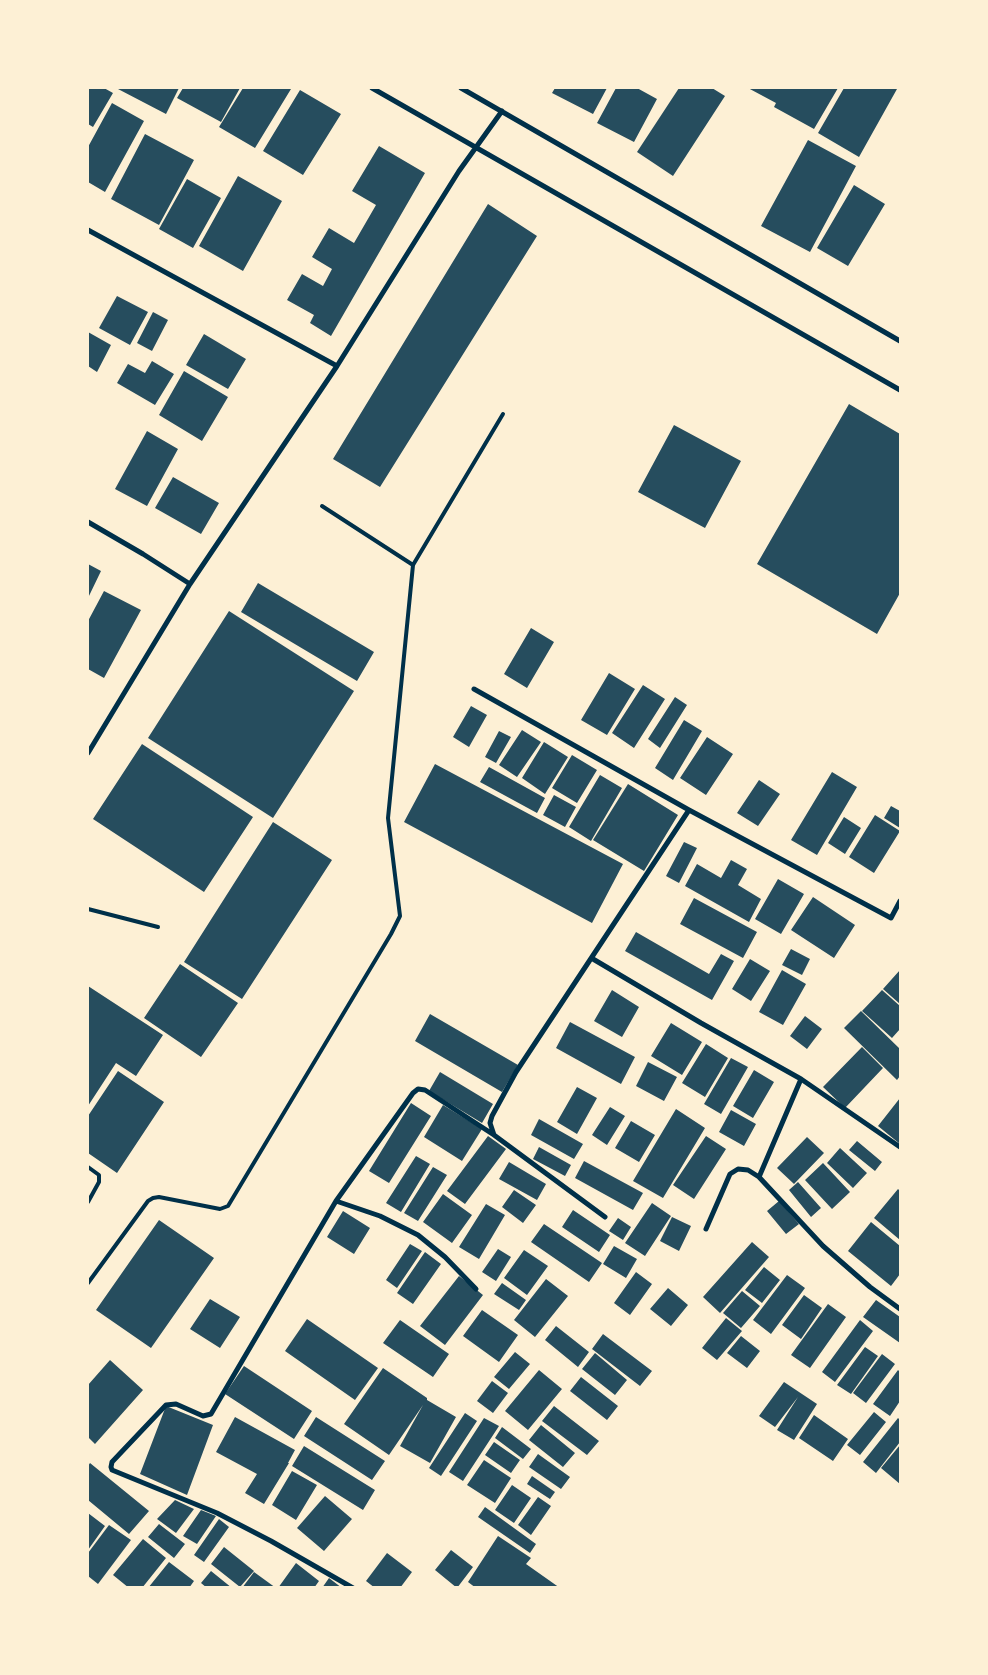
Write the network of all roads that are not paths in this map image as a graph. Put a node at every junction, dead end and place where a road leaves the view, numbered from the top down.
1 (372, 88) edge
2 (461, 88) edge
3 (502, 111) junction
4 (476, 146) junction
5 (88, 230) edge
6 (900, 340) edge
7 (337, 366) junction
8 (900, 390) edge
9 (503, 414) dead end
10 (322, 506) dead end
11 (88, 522) edge
12 (413, 565) junction
13 (190, 584) junction
14 (474, 689) dead end
15 (88, 754) edge
16 (689, 810) junction
17 (900, 901) edge
18 (88, 909) edge
19 (158, 927) dead end
20 (593, 959) junction
21 (801, 1079) junction
22 (494, 1135) junction
23 (900, 1147) edge
24 (88, 1166) edge
25 (758, 1176) junction
26 (88, 1202) edge
27 (336, 1202) junction
28 (605, 1217) dead end
29 (706, 1229) dead end
30 (88, 1283) edge
31 (476, 1289) dead end
32 (900, 1309) edge
33 (353, 1588) edge

1 - 4 street
2 - 3 street
3 - 4 street
3 - 6 street
4 - 7 street
4 - 8 street
5 - 7 street
7 - 13 street
9 - 12 lane
10 - 12 lane
11 - 13 street
12 - 30 lane
13 - 15 street
14 - 16 street
16 - 17 street
16 - 20 street
18 - 19 lane
20 - 21 street
20 - 22 street
21 - 23 street
21 - 25 street
22 - 27 street
22 - 28 street
24 - 26 lane
25 - 29 street
25 - 32 street
27 - 31 street
27 - 33 street

